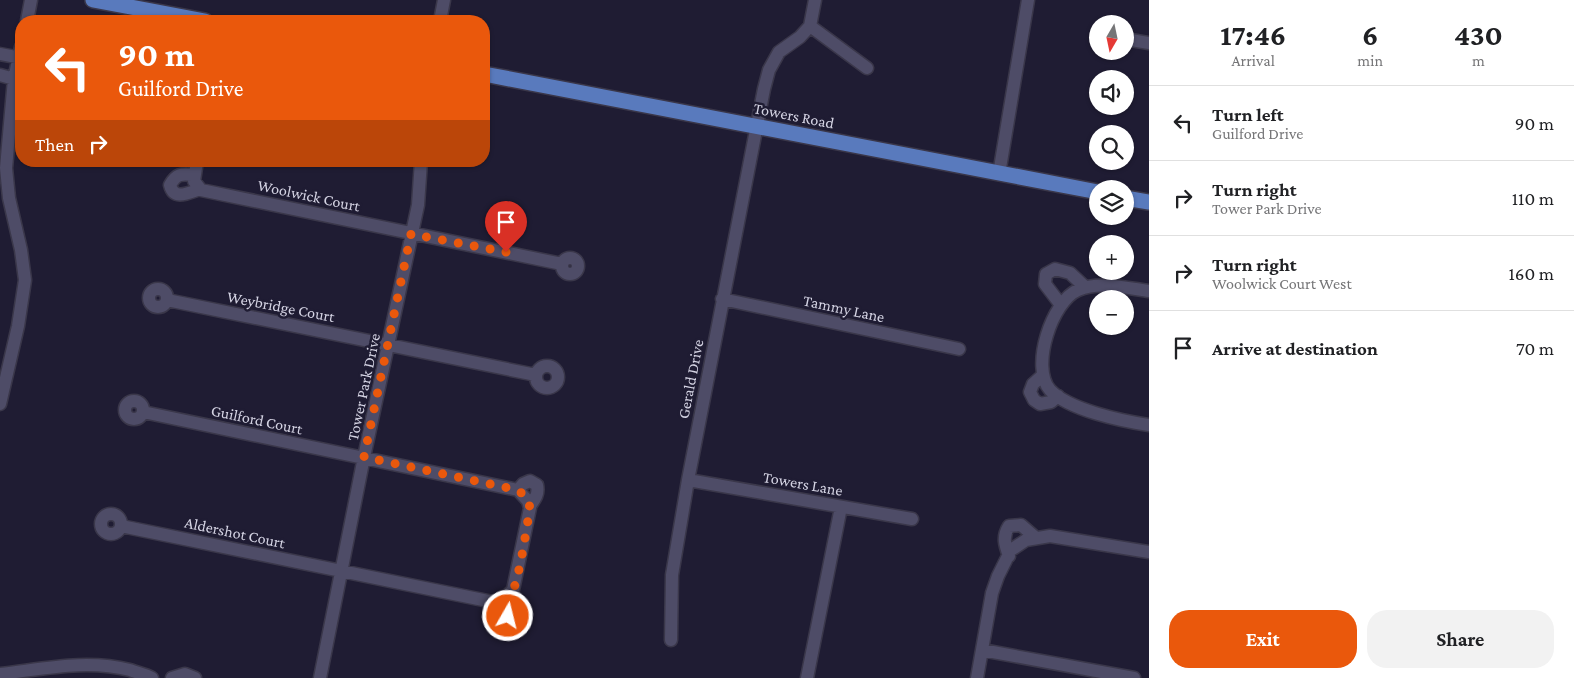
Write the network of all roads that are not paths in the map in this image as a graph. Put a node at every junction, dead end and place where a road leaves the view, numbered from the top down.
1 (31, 0) edge
2 (93, 0) edge
3 (444, 0) edge
4 (815, 0) edge
5 (1028, 0) edge
6 (27, 15) edge
7 (173, 15) edge
8 (441, 15) edge
9 (810, 26) junction
10 (1134, 40) edge
11 (1149, 43) edge
12 (0, 54) edge
13 (15, 54) edge
14 (867, 68) dead end
15 (490, 75) edge
16 (0, 76) edge
17 (15, 80) edge
18 (15, 89) edge
19 (756, 126) junction
20 (3, 145) edge
21 (196, 167) edge
22 (421, 167) edge
23 (999, 174) junction
24 (194, 175) junction
25 (200, 189) junction
26 (1089, 190) edge
27 (1134, 200) edge
28 (1149, 202) edge
29 (411, 234) junction
30 (562, 264) dead end
31 (1086, 287) junction
32 (1149, 291) edge
33 (722, 299) junction
34 (167, 300) dead end
35 (1061, 305) junction
36 (388, 345) junction
37 (960, 349) dead end
38 (536, 375) dead end
39 (1043, 375) junction
40 (3, 382) edge
41 (1058, 396) junction
42 (0, 404) edge
43 (143, 412) dead end
44 (1149, 425) edge
45 (364, 457) junction
46 (688, 480) junction
47 (841, 506) junction
48 (912, 519) dead end
49 (121, 526) dead end
50 (1036, 538) junction
51 (1149, 552) edge
52 (1008, 556) junction
53 (342, 571) junction
54 (495, 602) joint
55 (671, 640) dead end
56 (982, 650) junction
57 (0, 674) edge
58 (152, 678) edge
59 (172, 678) edge
60 (195, 678) edge
61 (320, 678) edge
62 (807, 678) edge
63 (977, 678) edge
64 (1134, 678) edge

1 - 6 street
2 - 7 main road
3 - 8 street
4 - 9 street
5 - 23 street
9 - 14 street
9 - 19 street, Gerald Drive
10 - 11 street
12 - 13 street
15 - 19 main road, Towers Road
16 - 17 street
18 - 20 street
19 - 23 main road, Towers Road
19 - 33 street, Gerald Drive
20 - 40 street
21 - 24 street
22 - 29 street, Tower Park Drive
23 - 26 main road, Towers Road
24 - 25 street
24 - 25 street, Woolwick Court
25 - 29 street, Woolwick Court
27 - 28 main road
29 - 30 street, Woolwick Court
29 - 36 street, Tower Park Drive
31 - 32 street
31 - 35 street
31 - 35 street
33 - 37 street, Tammy Lane
33 - 46 street, Gerald Drive
34 - 36 street, Weybridge Court
35 - 39 street
36 - 38 street, Weybridge Court
36 - 45 street, Tower Park Drive
39 - 41 street
39 - 41 street
40 - 42 street
41 - 44 street
43 - 45 street, Guilford Court
45 - 53 street, Tower Park Drive
45 - 54 street, Guilford Court
46 - 47 street, Towers Lane
46 - 55 street, Gerald Drive
47 - 48 street, Towers Lane
47 - 62 street
49 - 53 street, Aldershot Court
50 - 51 street
50 - 52 street
50 - 52 street
52 - 56 street
53 - 54 street, Aldershot Court
53 - 61 street, Tower Park Drive
56 - 63 street
56 - 64 street
57 - 58 street
59 - 60 street

